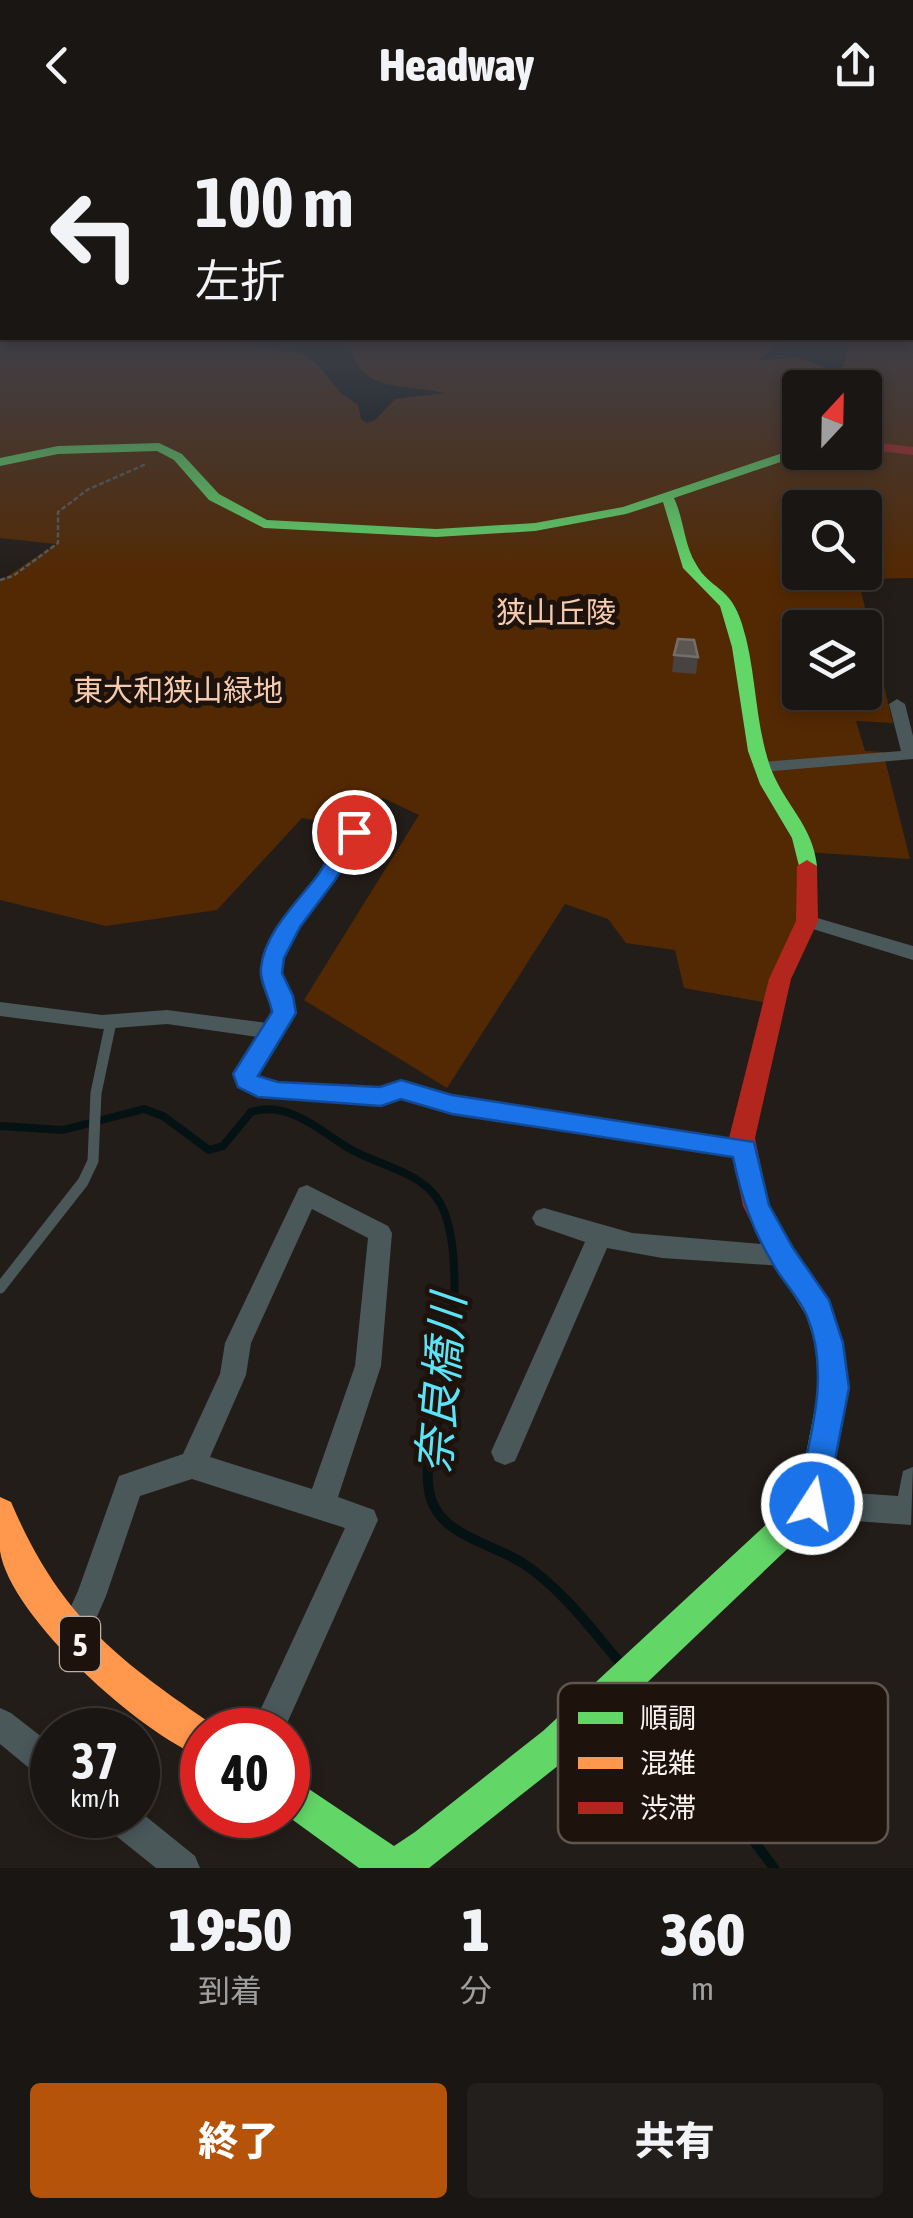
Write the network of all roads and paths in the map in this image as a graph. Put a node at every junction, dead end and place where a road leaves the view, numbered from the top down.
1 (882, 446) edge
2 (913, 451) edge
3 (782, 456) edge
4 (0, 462) edge
5 (148, 464) dead end
6 (668, 496) junction
7 (0, 580) edge
8 (896, 704) dead end
9 (761, 767) junction
10 (354, 832) dead end
11 (807, 921) junction
12 (913, 952) edge
13 (0, 1009) edge
14 (111, 1022) junction
15 (272, 1031) junction
16 (744, 1149) junction
17 (544, 1218) dead end
18 (599, 1238) junction
19 (783, 1256) junction
20 (0, 1288) edge
21 (505, 1452) dead end
22 (192, 1465) junction
23 (913, 1481) edge
24 (812, 1504) junction
25 (320, 1506) junction
26 (0, 1512) edge
27 (912, 1512) edge
28 (72, 1636) junction
29 (620, 1683) edge
30 (277, 1708) edge
31 (0, 1724) edge
32 (180, 1724) edge
33 (558, 1742) edge
34 (30, 1748) edge
35 (310, 1810) edge
36 (146, 1838) edge
37 (183, 1868) edge
38 (393, 1868) edge

1 - 2 street
3 - 6 street
4 - 6 street
5 - 7 path
6 - 9 street
8 - 9 street
9 - 11 street
10 - 15 street
11 - 12 street
11 - 16 street
13 - 14 street
14 - 15 street
14 - 20 lane
15 - 16 street
16 - 19 street
17 - 18 street
18 - 19 street
18 - 21 street
19 - 24 street
22 - 25 street
22 - 25 street
22 - 28 street
23 - 27 street
24 - 27 street
24 - 29 street
25 - 30 street
26 - 28 street, 5
28 - 32 street, 5
31 - 34 street
33 - 38 street
35 - 38 street
36 - 37 street

